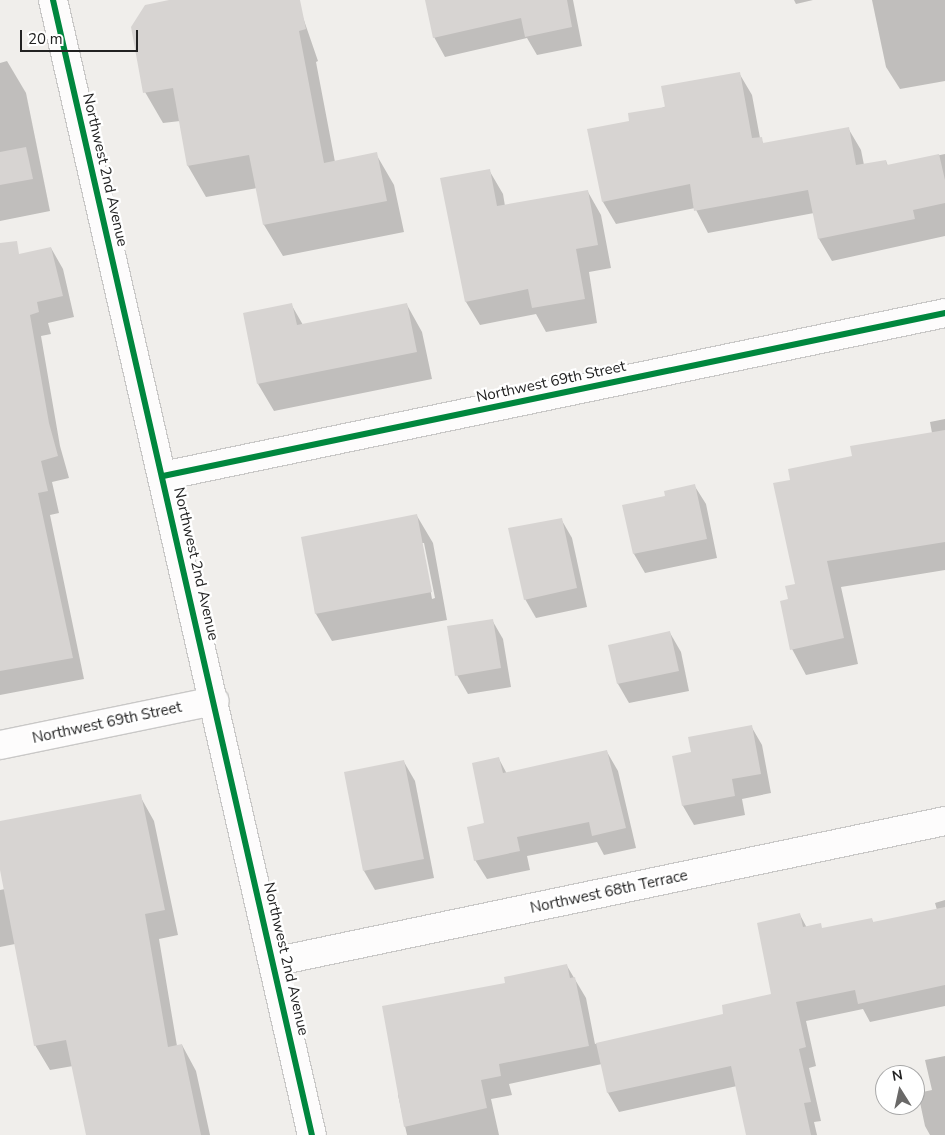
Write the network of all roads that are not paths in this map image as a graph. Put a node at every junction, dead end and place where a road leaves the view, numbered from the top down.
1 (53, 0) edge
2 (945, 313) edge
3 (163, 476) junction
4 (215, 701) junction
5 (0, 745) edge
6 (945, 821) edge
7 (273, 962) junction
8 (312, 1135) edge

1 - 3 street, Northwest 2nd Avenue
2 - 3 street, Northwest 69th Street
3 - 4 street, Northwest 2nd Avenue
4 - 5 street, Northwest 69th Street
4 - 7 street, Northwest 2nd Avenue
6 - 7 street, Northwest 68th Terrace
7 - 8 street, Northwest 2nd Avenue

